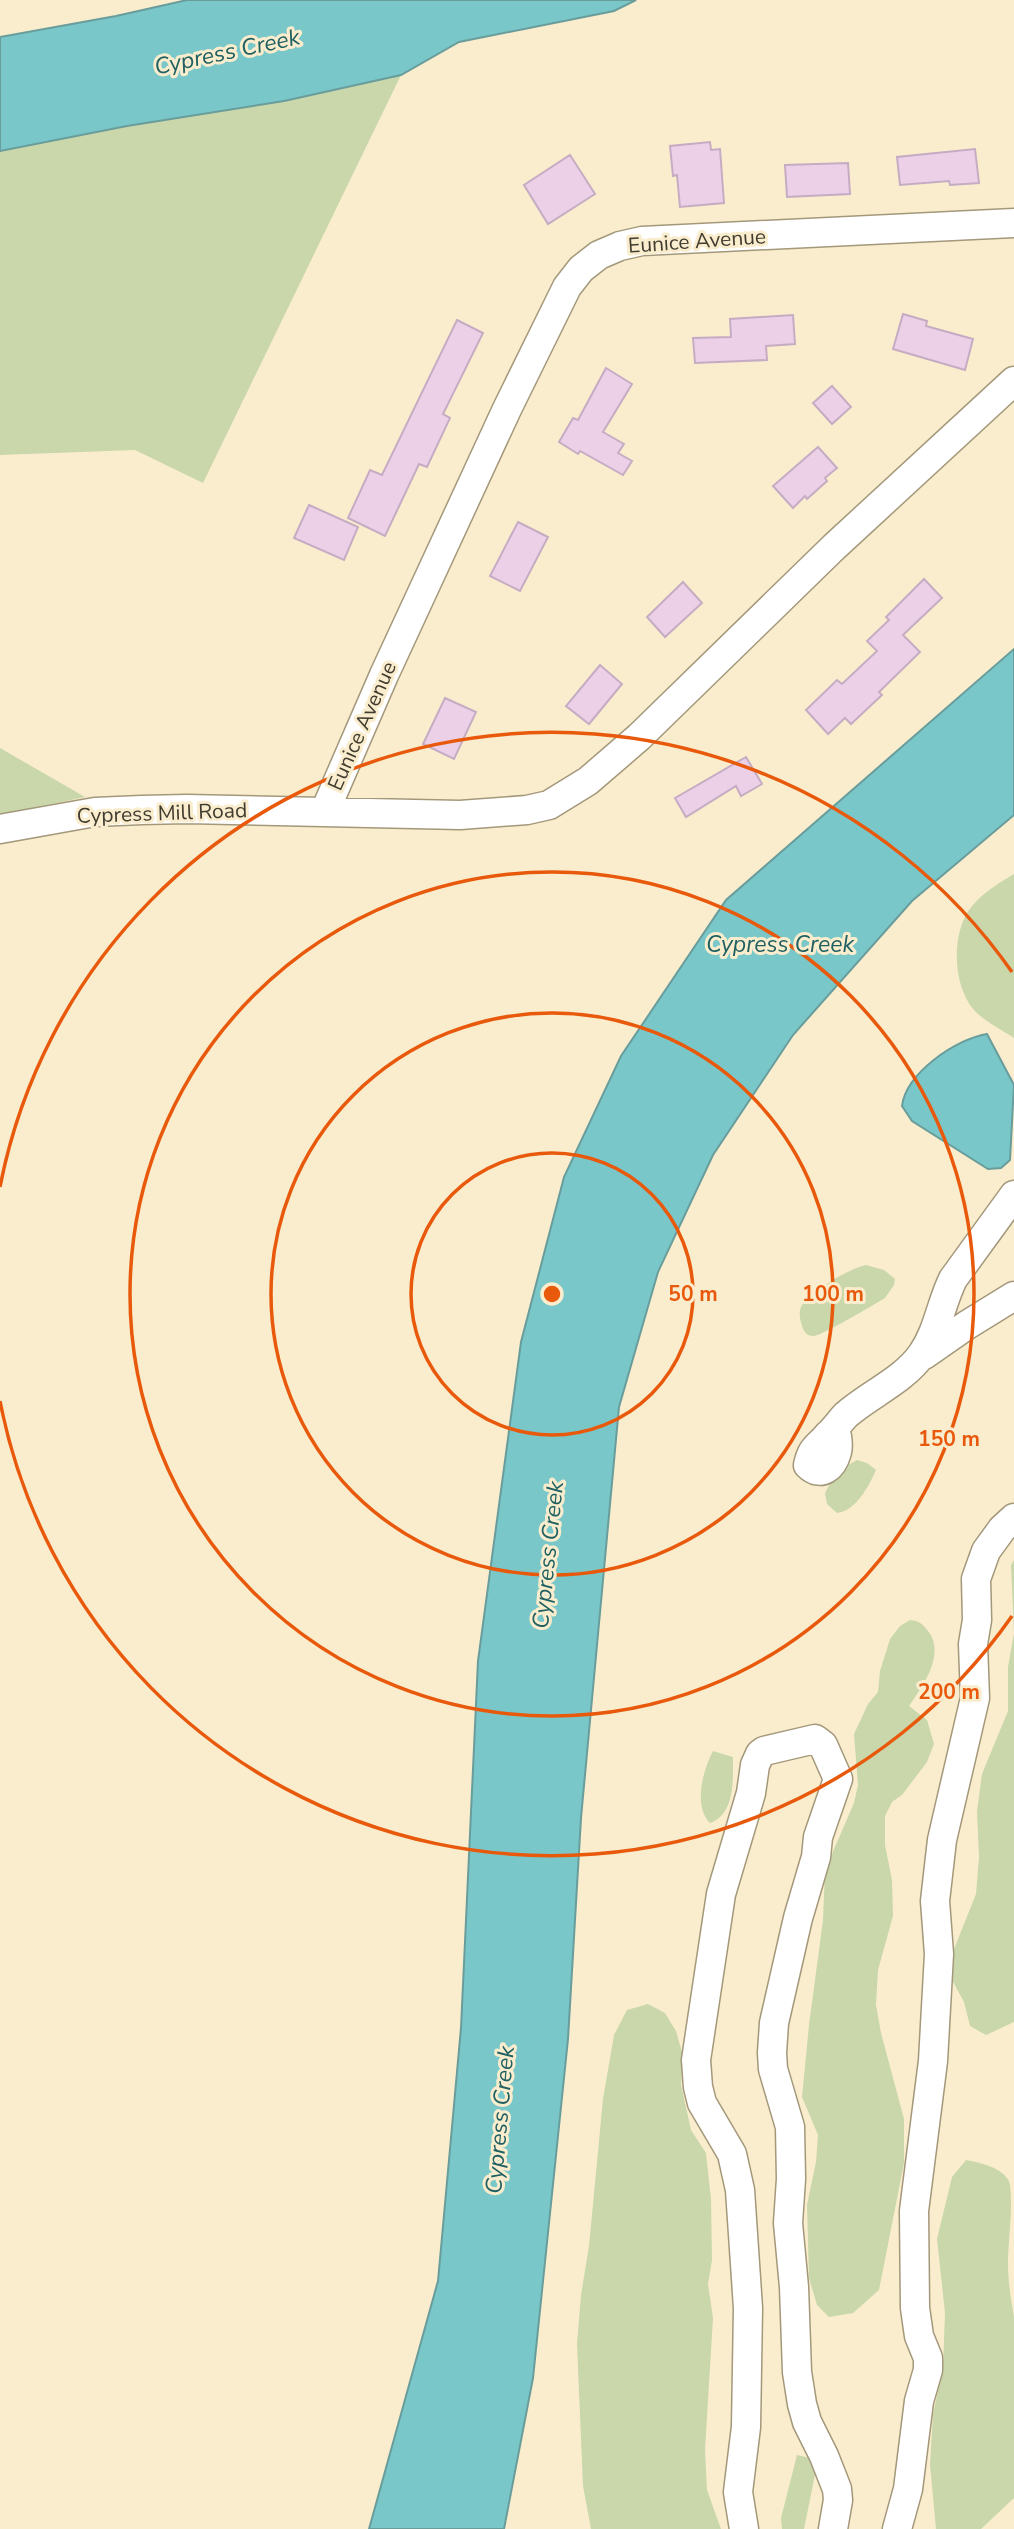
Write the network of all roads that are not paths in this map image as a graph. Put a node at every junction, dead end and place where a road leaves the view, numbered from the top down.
1 (1014, 223) edge
2 (1014, 381) edge
3 (325, 811) junction
4 (0, 829) edge
5 (1014, 1195) edge
6 (1014, 1296) edge
7 (916, 1361) junction
8 (835, 1428) dead end
9 (1014, 1518) edge
10 (744, 2529) edge
11 (832, 2529) edge
12 (897, 2529) edge

1 - 3 street, Eunice Avenue
2 - 3 street, Eunice Avenue
3 - 4 street, Cypress Mill Road
5 - 7 street
6 - 7 street
7 - 8 street
9 - 12 street
10 - 11 street

